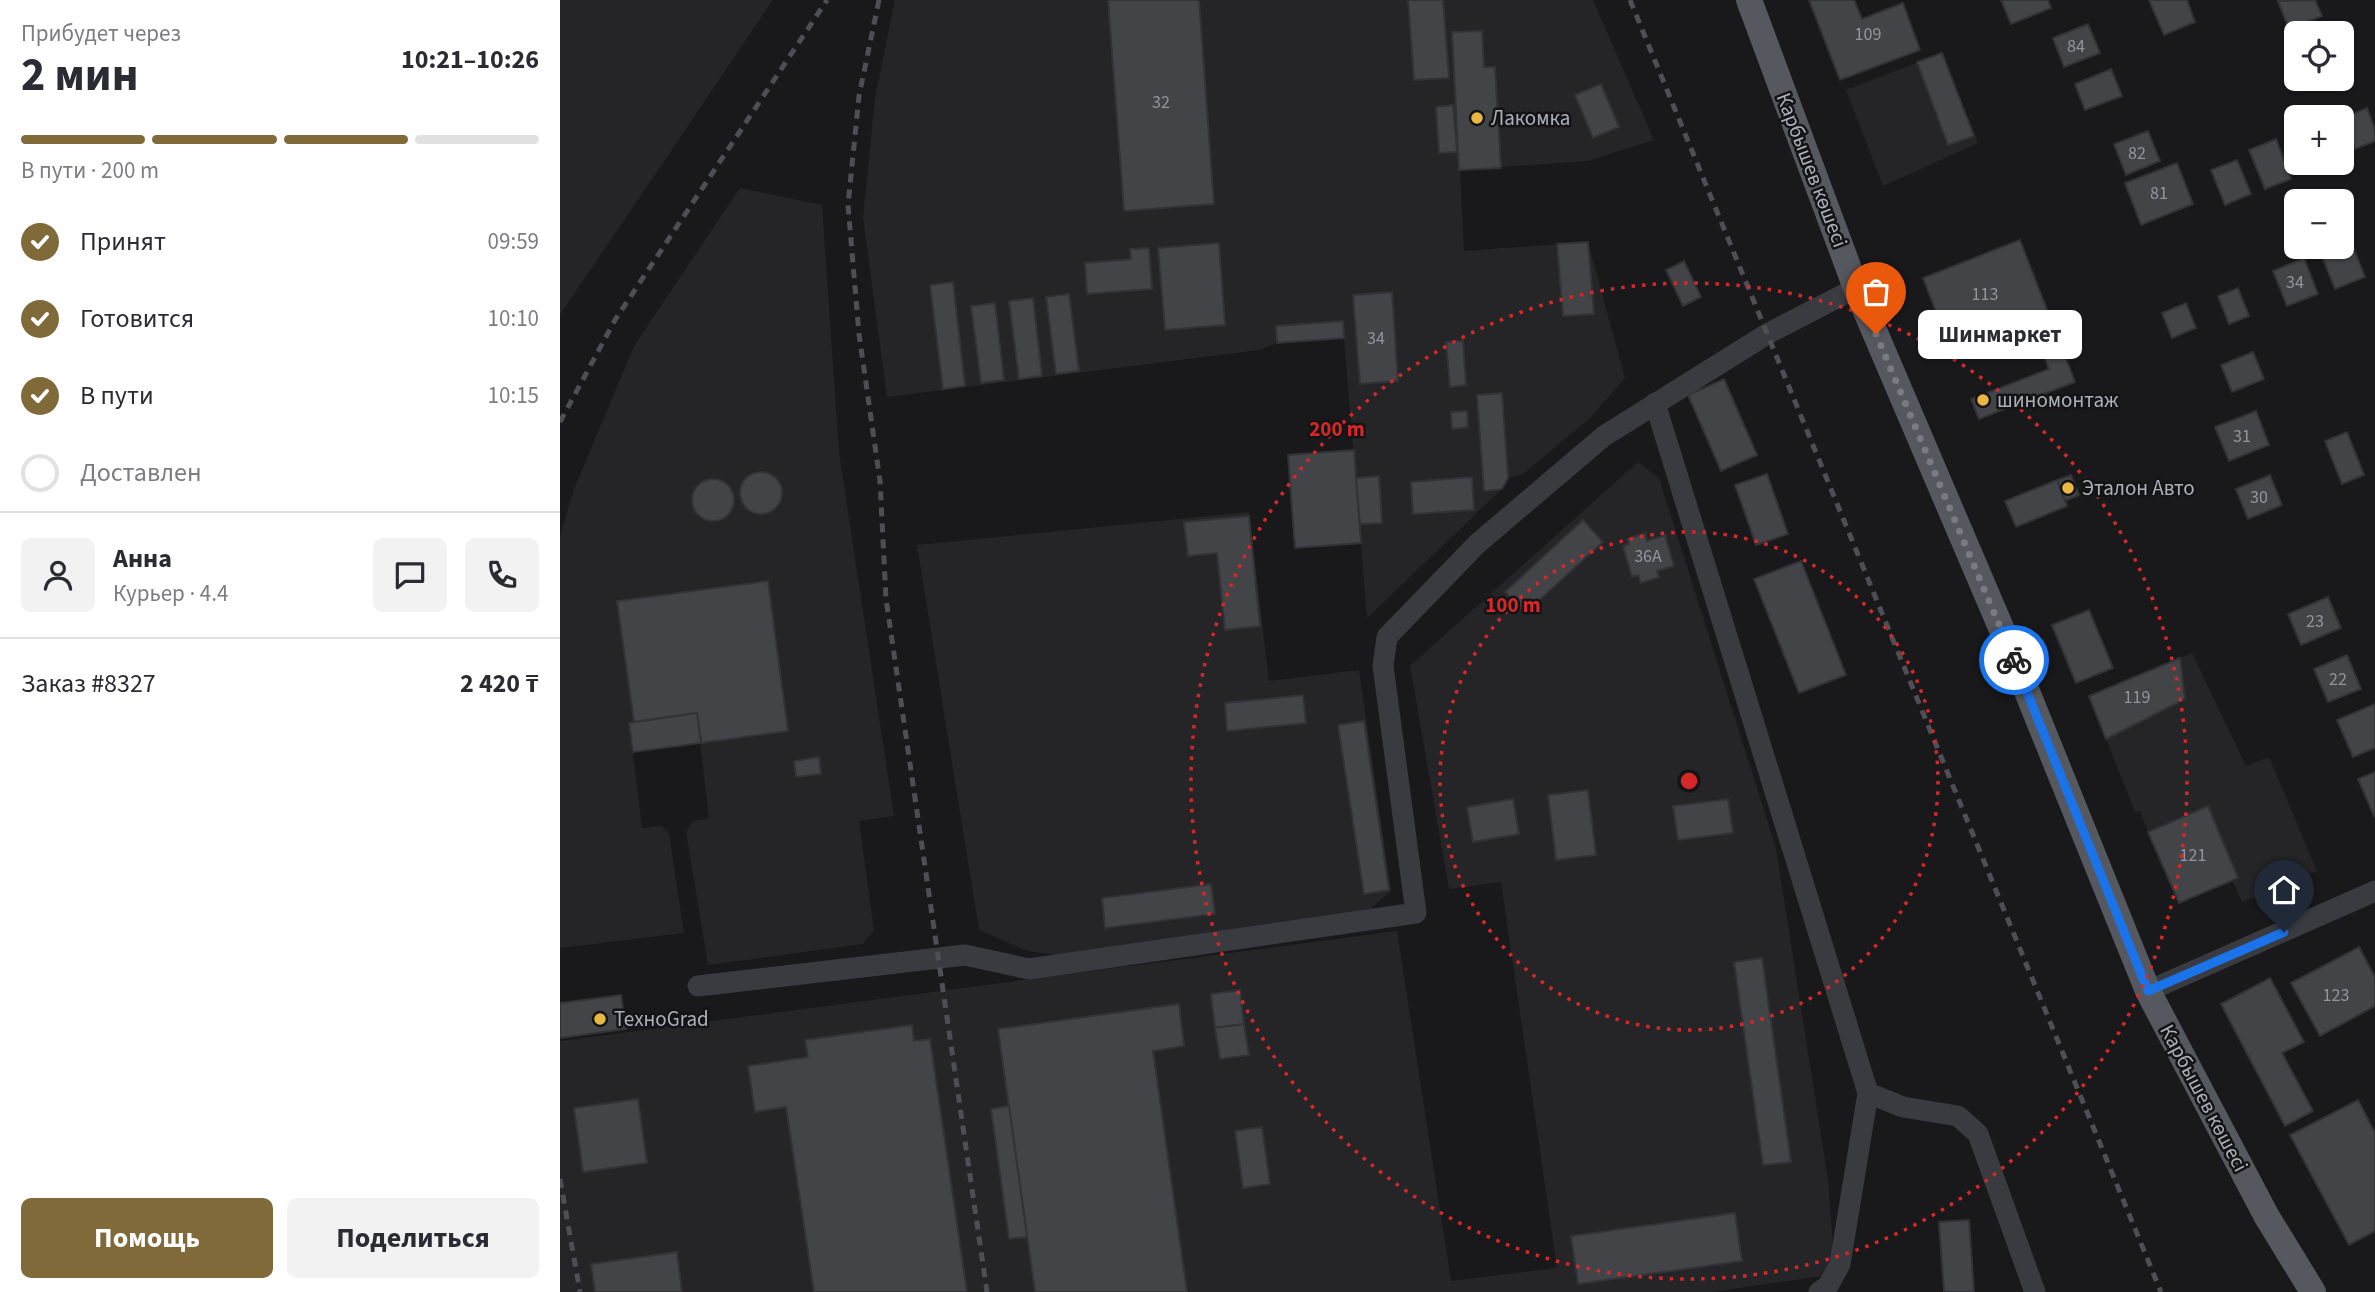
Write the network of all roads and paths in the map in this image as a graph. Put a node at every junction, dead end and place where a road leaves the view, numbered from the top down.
1 (1749, 0) edge
2 (1856, 288) junction
3 (1655, 403) junction
4 (2375, 891) edge
5 (698, 986) dead end
6 (2148, 991) junction
7 (1868, 1093) junction
8 (1819, 1292) edge
9 (2035, 1292) edge
10 (2313, 1292) edge

1 - 2 main road, Карбышев көшесі
2 - 3 street
2 - 6 main road, Карбышев көшесі
3 - 5 street
3 - 7 street
4 - 6 street
6 - 10 main road, Карбышев көшесі
7 - 8 street
7 - 9 street

